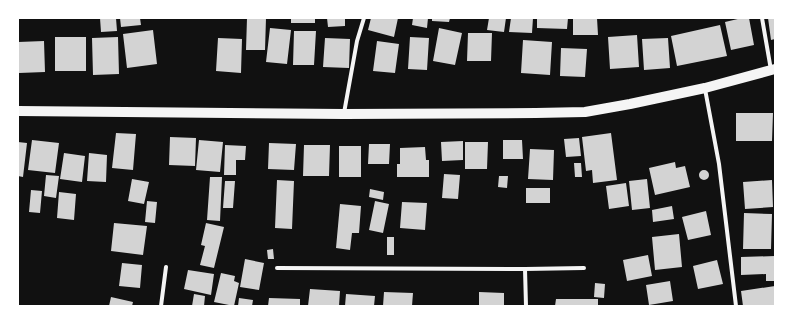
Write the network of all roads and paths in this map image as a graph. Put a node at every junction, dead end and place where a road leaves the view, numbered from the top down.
1 (364, 18) edge
2 (762, 18) edge
3 (773, 70) edge
4 (705, 88) junction
5 (18, 111) edge
6 (344, 114) junction
7 (166, 267) dead end
8 (277, 268) dead end
9 (584, 268) dead end
10 (525, 269) junction
11 (161, 306) edge
12 (526, 306) edge
13 (736, 306) edge

1 - 6 street
2 - 3 street
3 - 4 main road
4 - 6 main road
4 - 13 street
5 - 6 main road
7 - 11 street
8 - 10 street
9 - 10 street
10 - 12 street

